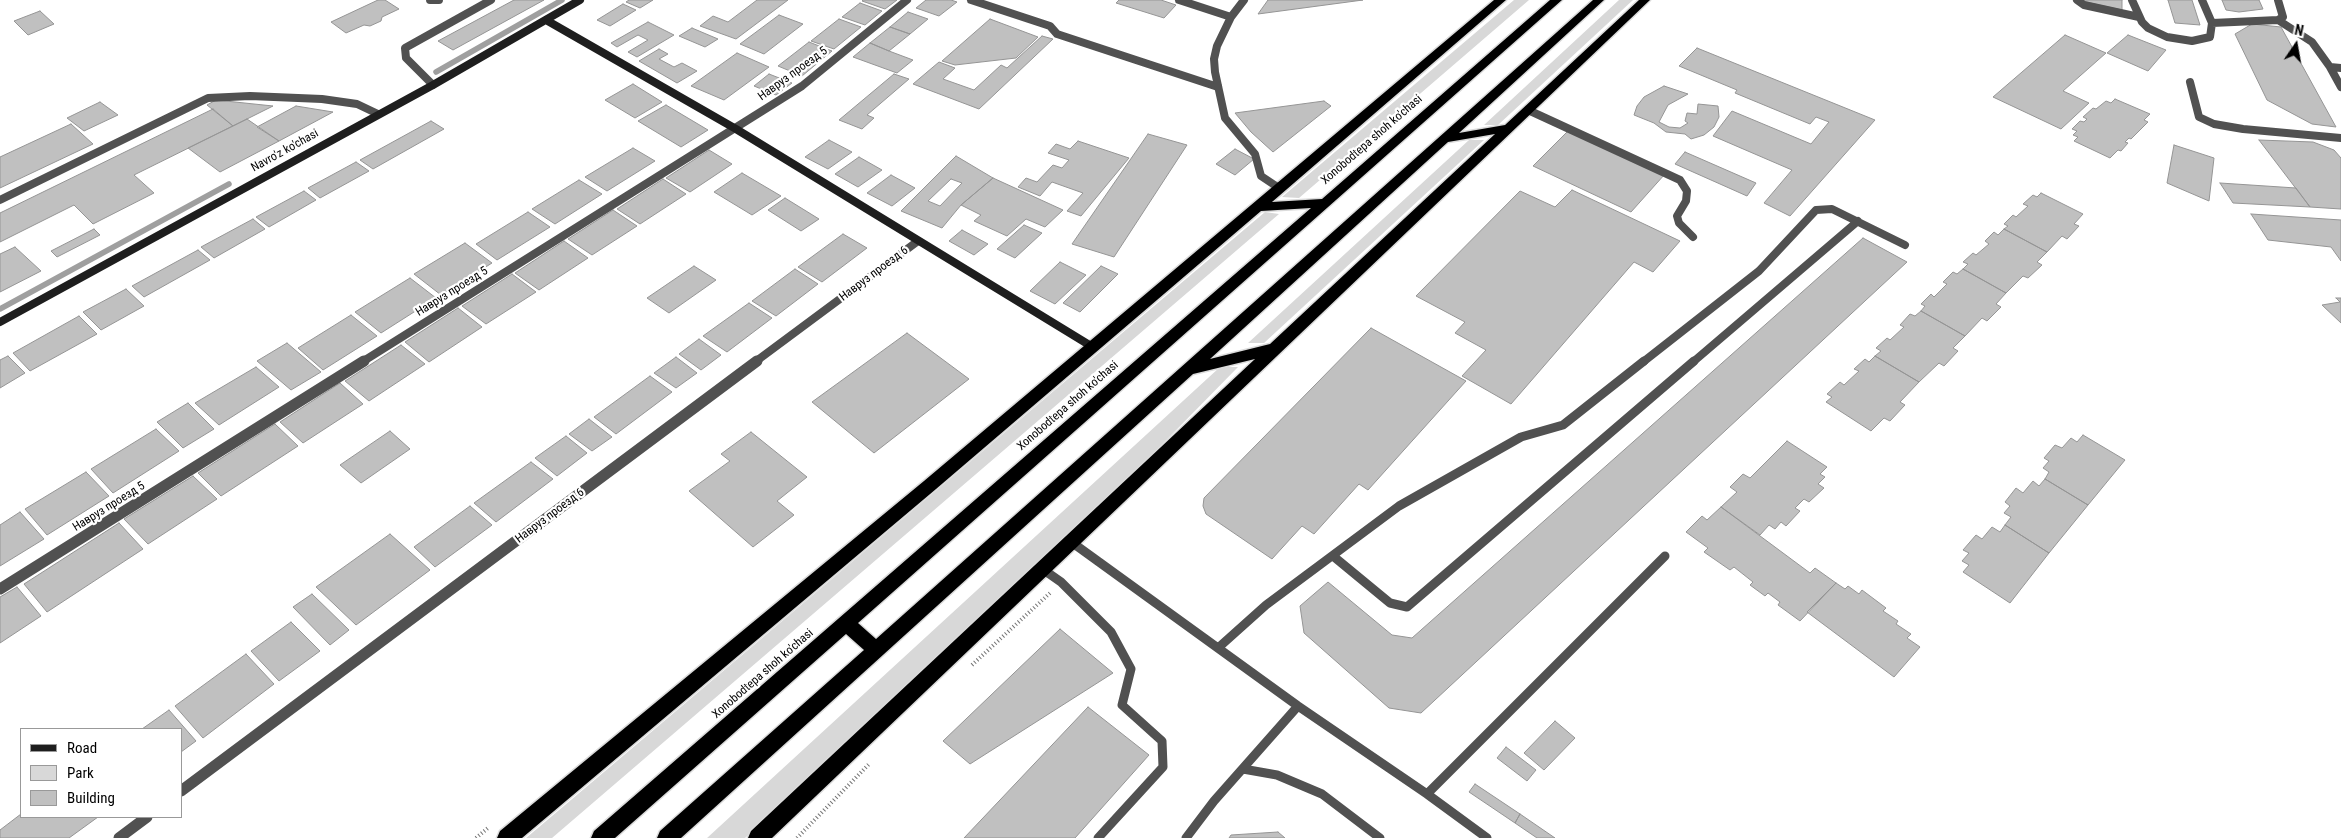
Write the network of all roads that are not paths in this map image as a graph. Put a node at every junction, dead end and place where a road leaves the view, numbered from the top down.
1 (430, 0) edge
2 (439, 0) edge
3 (491, 0) edge
4 (580, 0) edge
5 (907, 0) edge
6 (971, 0) edge
7 (1178, 0) edge
8 (1244, 0) edge
9 (1501, 0) edge
10 (1557, 0) edge
11 (1599, 0) edge
12 (1645, 0) edge
13 (2077, 0) edge
14 (2132, 0) edge
15 (2202, 0) edge
16 (2278, 0) edge
17 (2139, 17) junction
18 (1231, 18) junction
19 (546, 20) junction
20 (2278, 20) junction
21 (2212, 22) junction
22 (2330, 66) junction
23 (2341, 68) edge
24 (2190, 82) dead end
25 (433, 84) junction
26 (2341, 87) edge
27 (1218, 88) junction
28 (1528, 110) junction
29 (378, 114) junction
30 (1509, 128) junction
31 (736, 129) junction
32 (2341, 138) edge
33 (1445, 139) junction
34 (1279, 188) junction
35 (0, 200) edge
36 (1325, 203) junction
37 (1256, 207) junction
38 (1858, 221) junction
39 (1693, 237) dead end
40 (918, 241) junction
41 (1904, 245) dead end
42 (0, 322) edge
43 (1091, 346) junction
44 (1274, 348) junction
45 (1189, 370) junction
46 (1070, 541) junction
47 (1332, 556) junction
48 (1665, 556) dead end
49 (1041, 568) junction
50 (0, 590) edge
51 (846, 623) junction
52 (1218, 648) junction
53 (877, 650) junction
54 (1298, 706) junction
55 (1243, 769) junction
56 (182, 790) edge
57 (1427, 794) junction
58 (146, 818) edge
59 (119, 838) edge
60 (507, 838) edge
61 (600, 838) edge
62 (667, 838) edge
63 (758, 838) edge
64 (1098, 838) edge
65 (1186, 838) edge
66 (1380, 838) edge
67 (1486, 838) edge

1 - 2 street
3 - 25 lane
4 - 19 street, Navro'z ko'chasi
5 - 31 street, Навруз проезд 5
6 - 27 lane
7 - 18 street
8 - 18 street
9 - 34 highway
10 - 36 highway, Xonobodtepa shoh ko'chasi
11 - 33 highway
12 - 28 highway
13 - 17 lane
14 - 17 lane
15 - 21 lane
16 - 20 lane
17 - 21 lane
18 - 27 street
19 - 25 street, Navro'z ko'chasi
19 - 31 street
20 - 21 lane
20 - 22 lane
22 - 23 lane
22 - 26 lane
24 - 32 lane
25 - 29 street, Navro'z ko'chasi
27 - 34 street
28 - 30 highway
28 - 39 lane
29 - 35 street
29 - 42 street, Navro'z ko'chasi
30 - 33 highway
30 - 44 highway
31 - 40 street
31 - 50 street, Навруз проезд 5
33 - 45 highway
34 - 37 highway
36 - 37 highway
36 - 51 highway, Xonobodtepa shoh ko'chasi
37 - 43 highway
38 - 41 lane
38 - 47 lane
38 - 47 lane
40 - 43 street
40 - 56 street, Навруз проезд 6
43 - 60 highway
44 - 45 highway
44 - 46 highway
45 - 53 highway
46 - 49 highway
46 - 52 lane
47 - 52 lane
48 - 57 lane
49 - 63 highway
49 - 64 lane
51 - 53 highway
51 - 61 highway, Xonobodtepa shoh ko'chasi
52 - 54 lane
53 - 62 highway
54 - 55 lane
54 - 57 lane
55 - 65 lane
55 - 66 lane
57 - 67 lane
58 - 59 street

